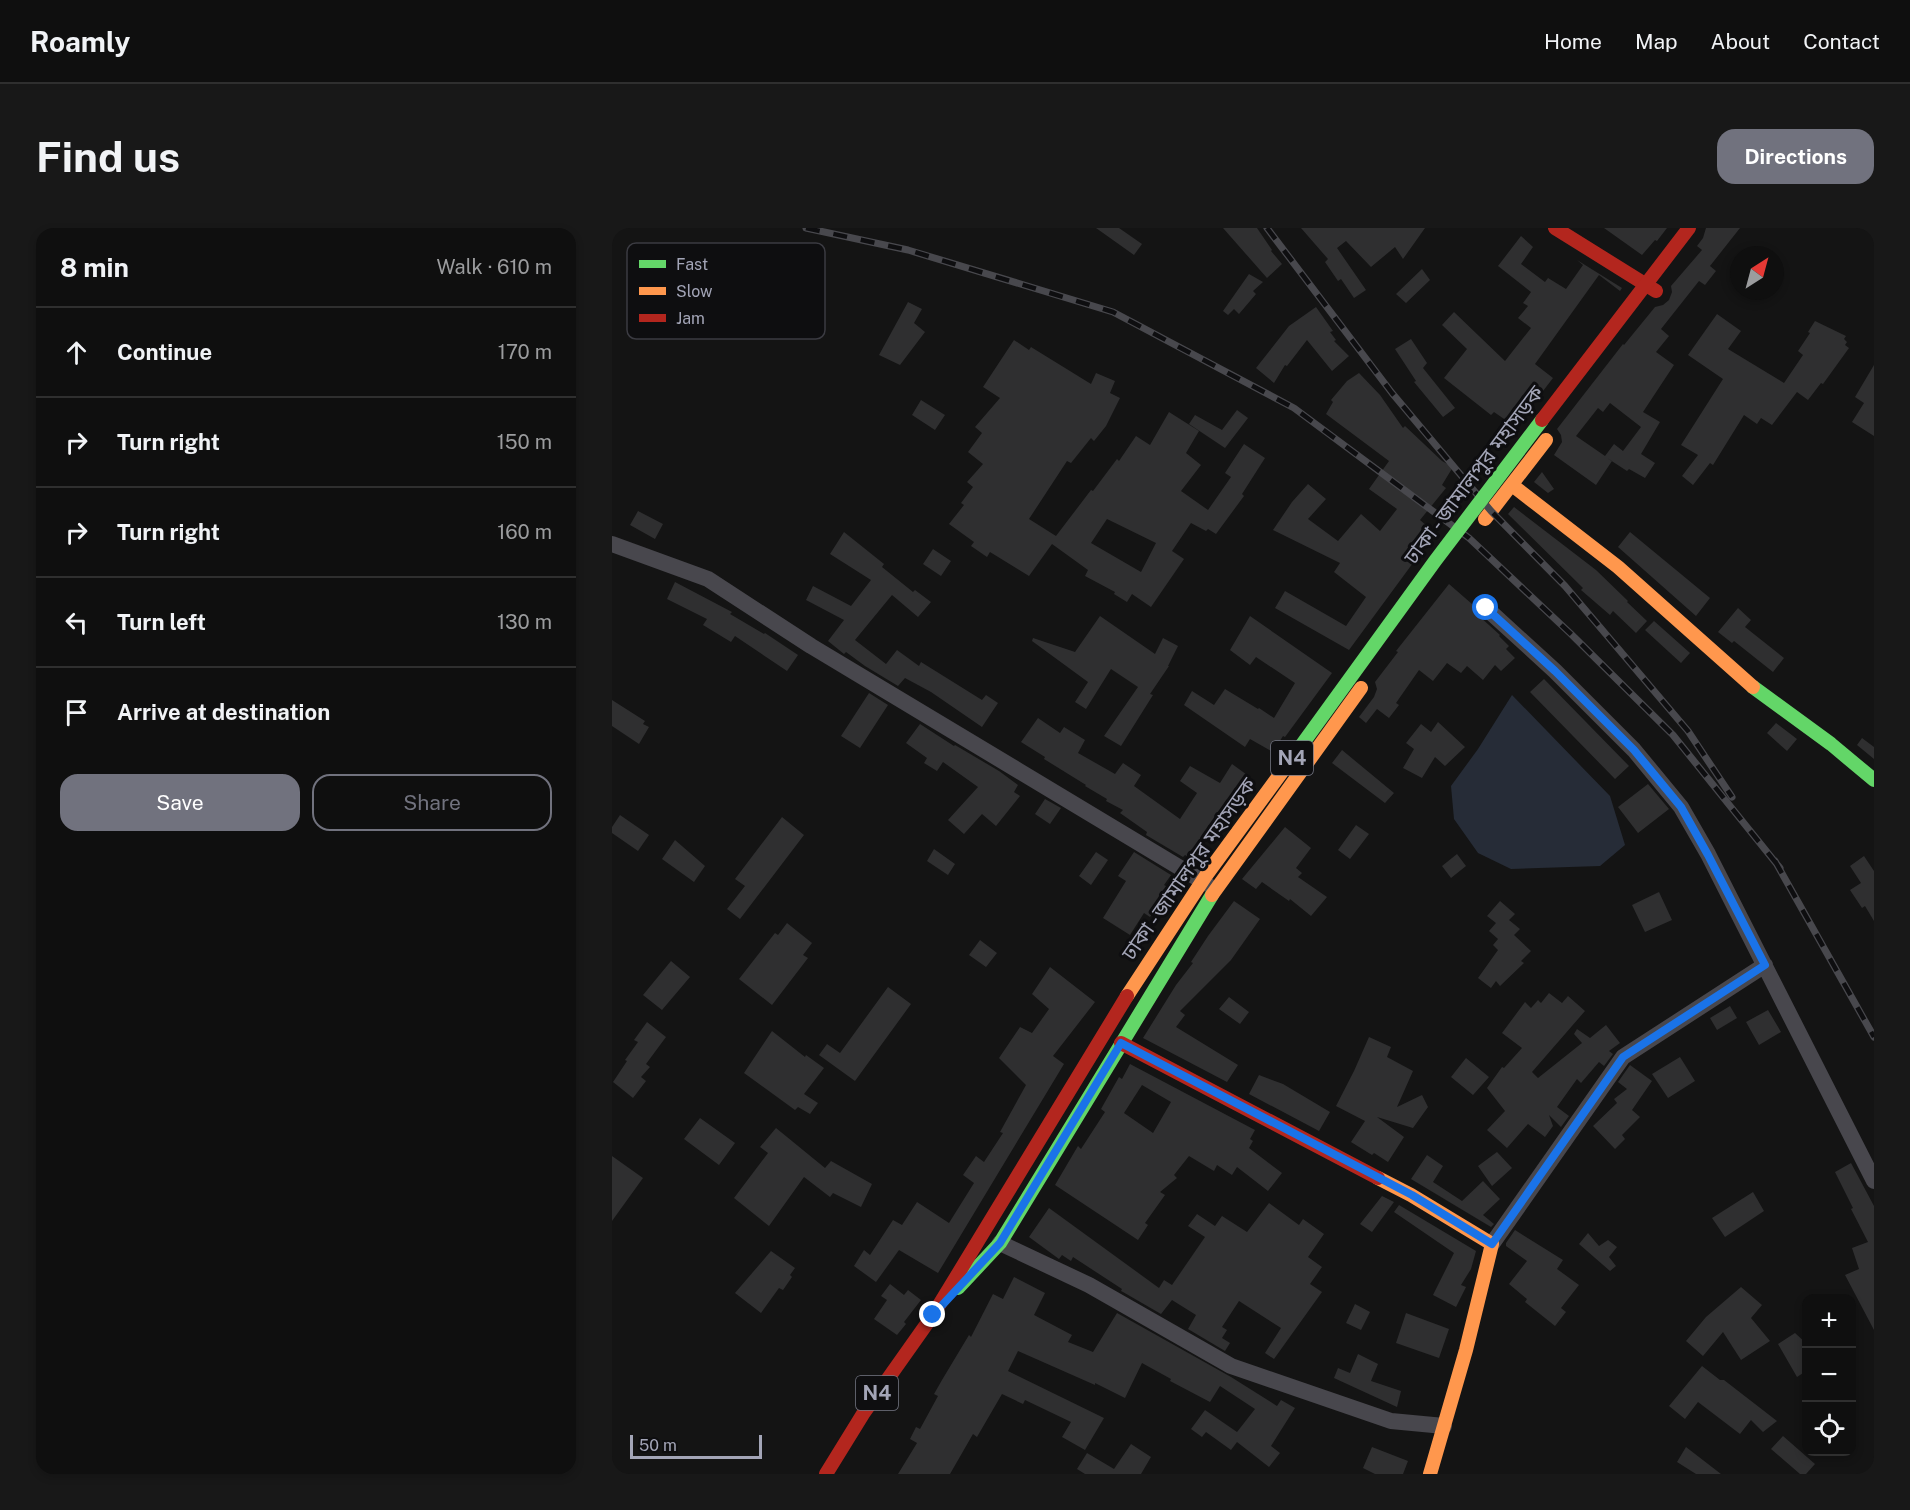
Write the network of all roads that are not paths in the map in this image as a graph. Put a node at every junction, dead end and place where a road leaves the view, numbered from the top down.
1 (1555, 228) edge
2 (1689, 228) edge
3 (1705, 228) edge
4 (1656, 291) junction
5 (1601, 365) dead end
6 (1553, 430) dead end
7 (1512, 485) junction
8 (612, 544) edge
9 (1462, 548) dead end
10 (1486, 608) dead end
11 (1366, 681) dead end
12 (1874, 780) edge
13 (1215, 890) junction
14 (1765, 965) junction
15 (1121, 1043) junction
16 (1874, 1181) edge
17 (1000, 1243) junction
18 (1492, 1244) junction
19 (933, 1315) junction
20 (1444, 1426) junction
21 (826, 1474) edge
22 (1430, 1474) edge

1 - 4 main road
2 - 19 main road, ঢাকা - জামালপুর মহাসড়ক / N4, bridge
3 - 4 main road
4 - 5 main road
6 - 7 main road
7 - 9 main road
7 - 12 main road
8 - 13 street
10 - 14 street
11 - 13 main road
13 - 15 main road
14 - 16 street
14 - 18 street
15 - 17 main road
15 - 18 main road
17 - 19 main road
17 - 20 street
18 - 20 main road
19 - 21 main road, ঢাকা - জামালপুর মহাসড়ক / N4
20 - 22 main road

